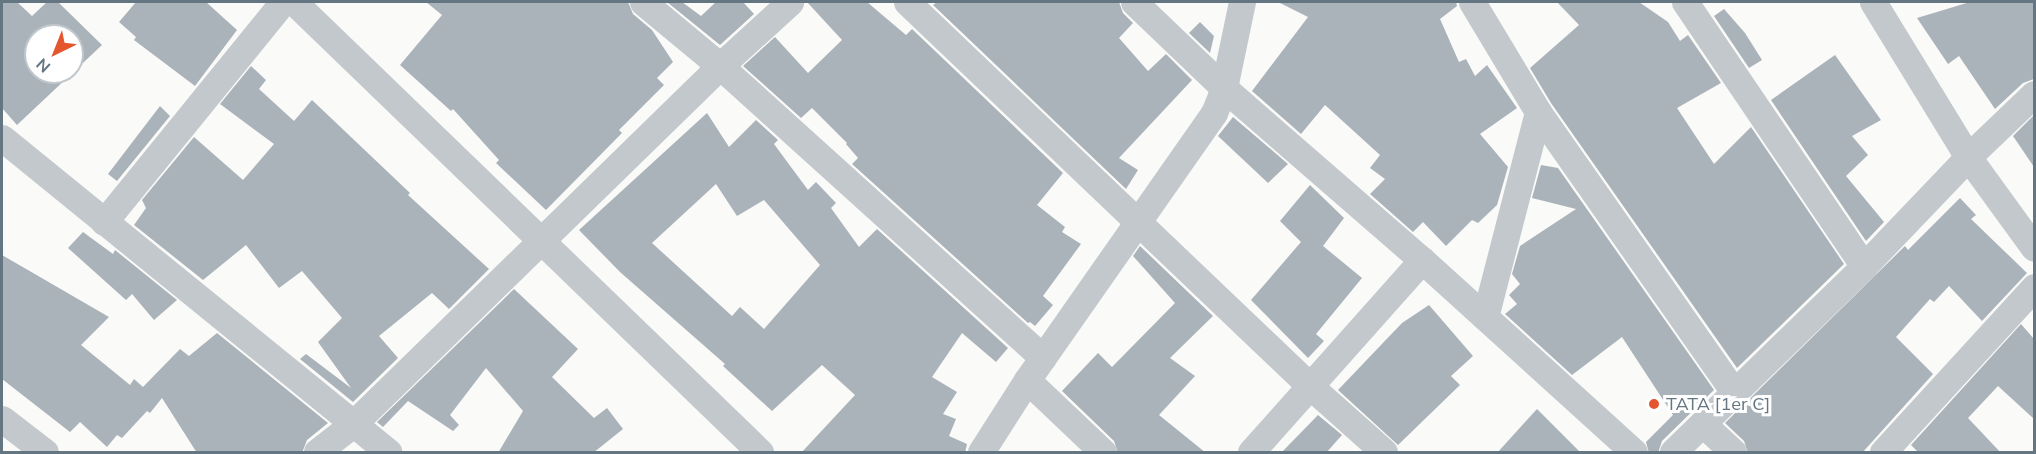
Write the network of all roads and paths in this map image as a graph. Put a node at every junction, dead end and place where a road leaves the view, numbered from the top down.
1 (283, 2) edge
2 (294, 2) edge
3 (643, 2) edge
4 (790, 2) edge
5 (907, 2) edge
6 (1134, 2) edge
7 (1242, 2) edge
8 (1472, 2) edge
9 (1685, 2) edge
10 (1873, 2) edge
11 (720, 66) junction
12 (1224, 88) junction
13 (2034, 94) edge
14 (1538, 112) junction
15 (2, 138) edge
16 (1968, 157) junction
17 (104, 222) junction
18 (1140, 222) junction
19 (541, 240) junction
20 (2034, 248) edge
21 (1422, 260) junction
22 (1864, 266) junction
23 (2034, 287) edge
24 (1485, 317) junction
25 (1043, 358) junction
26 (1027, 380) junction
27 (1310, 386) junction
28 (1735, 393) junction
29 (2, 419) edge
30 (353, 424) junction
31 (1703, 424) junction
32 (45, 453) edge
33 (317, 453) edge
34 (388, 453) edge
35 (760, 453) edge
36 (981, 453) edge
37 (1103, 453) edge
38 (1251, 453) edge
39 (1384, 453) edge
40 (1634, 453) edge
41 (1673, 453) edge
42 (1733, 453) edge
43 (1883, 453) edge

1 - 17 street
2 - 19 street
3 - 11 street
4 - 11 street
5 - 18 street
6 - 12 street
7 - 12 street
8 - 14 street
9 - 22 street
10 - 16 street
11 - 19 street
11 - 25 street
12 - 18 street
12 - 21 street
13 - 16 street
14 - 24 street
14 - 28 street
15 - 17 street
16 - 20 street
16 - 22 street
17 - 30 street
18 - 25 street
18 - 27 street
19 - 30 street
19 - 35 street
21 - 24 street
21 - 27 street
22 - 28 street
23 - 43 street
24 - 40 street
25 - 26 street
26 - 36 street
26 - 37 street
27 - 38 street
27 - 39 street
28 - 31 street
29 - 32 street
30 - 33 street
30 - 34 street
31 - 41 street
31 - 42 street

